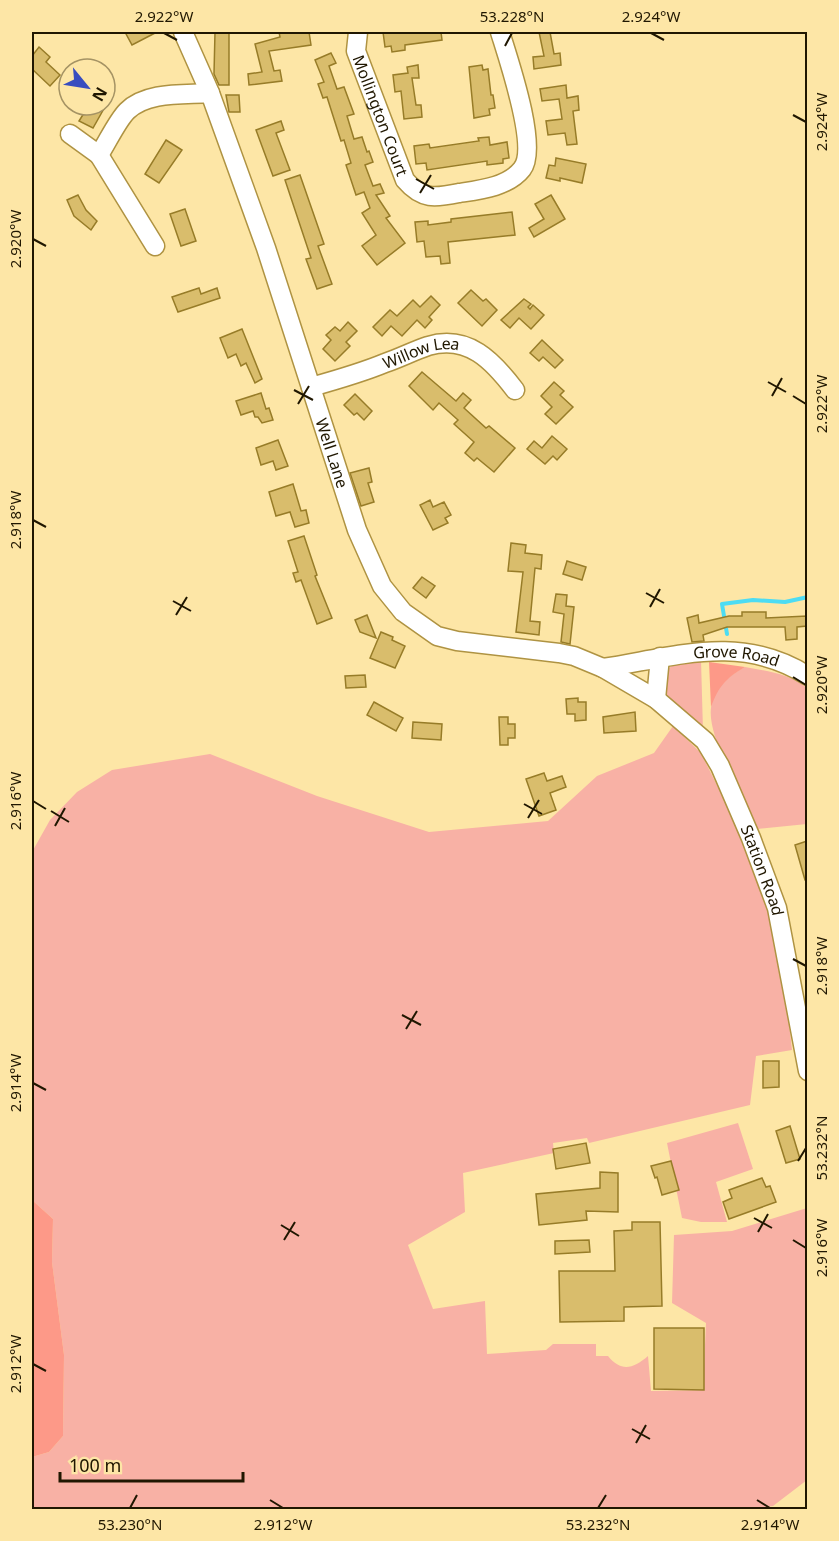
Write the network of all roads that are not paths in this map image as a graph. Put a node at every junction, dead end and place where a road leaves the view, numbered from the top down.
1 (183, 32) edge
2 (358, 32) edge
3 (500, 32) edge
4 (210, 93) junction
5 (70, 134) dead end
6 (99, 155) junction
7 (155, 246) dead end
8 (311, 387) junction
9 (515, 390) dead end
10 (660, 657) junction
11 (802, 667) edge
12 (603, 668) junction
13 (656, 699) junction
14 (807, 1071) edge

1 - 4 street, Well Lane
2 - 3 street, Mollington Court
4 - 6 street
4 - 8 street, Well Lane
5 - 6 street
6 - 7 street
8 - 9 street, Willow Lea
8 - 12 street, Well Lane
10 - 11 street, Grove Road
10 - 12 street, Grove Road
10 - 13 street
12 - 13 street, Well Lane
13 - 14 street, Station Road

